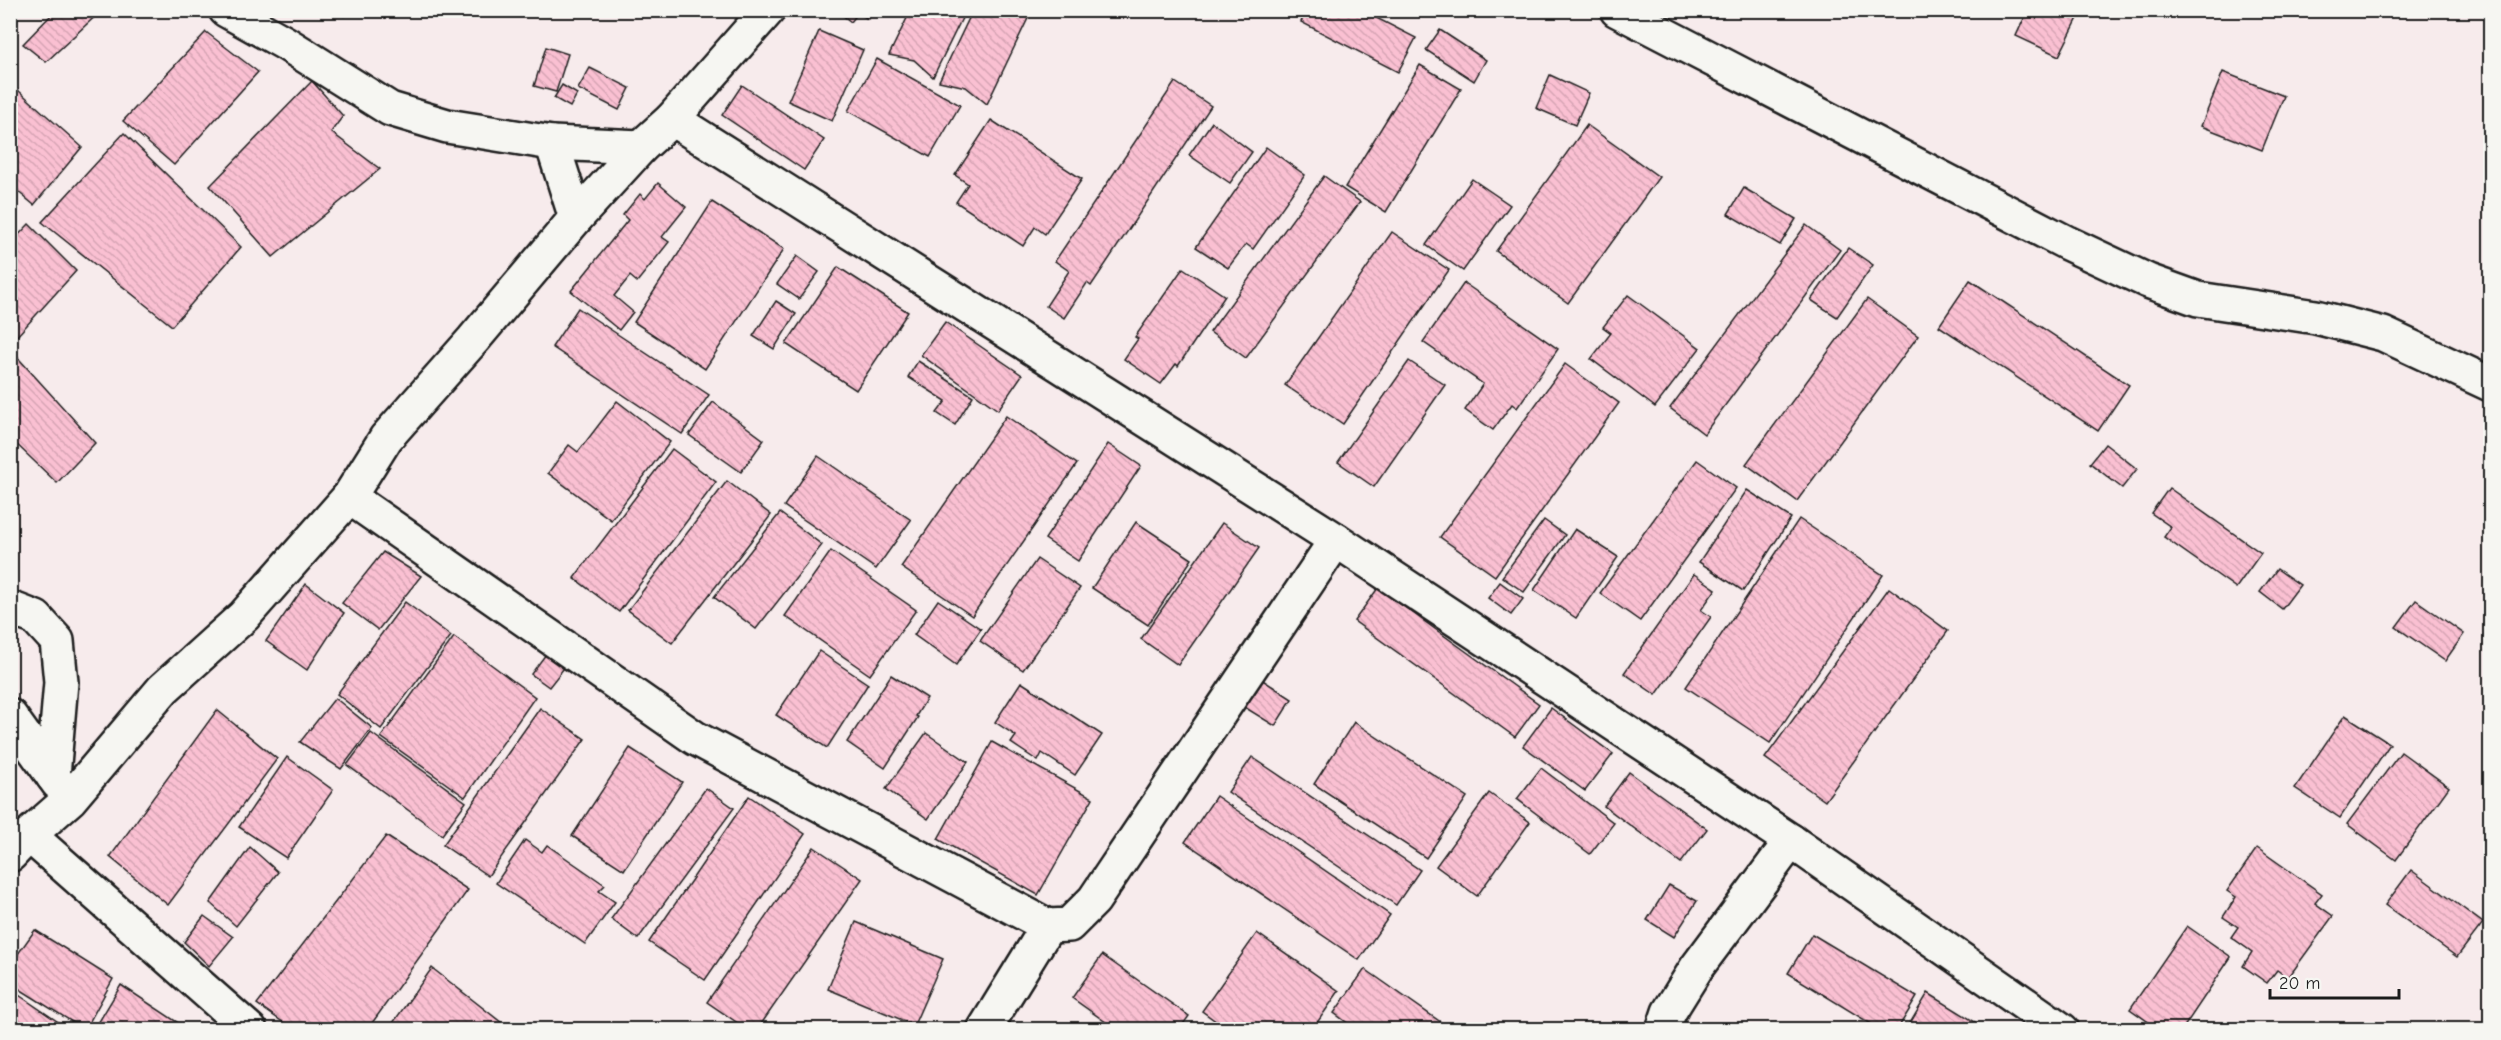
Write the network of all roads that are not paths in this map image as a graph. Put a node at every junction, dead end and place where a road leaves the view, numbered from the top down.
1 (226, 10) edge
2 (768, 10) edge
3 (1617, 10) edge
4 (672, 119) junction
5 (552, 143) junction
6 (640, 147) junction
7 (576, 218) junction
8 (2490, 384) edge
9 (350, 497) junction
10 (1336, 540) junction
11 (10, 608) edge
12 (10, 716) edge
13 (62, 787) junction
14 (1791, 841) junction
15 (20, 845) edge
16 (1048, 926) junction
17 (250, 1029) edge
18 (984, 1029) edge
19 (1663, 1029) edge
20 (2062, 1029) edge

1 - 5 street
2 - 4 street
3 - 8 street
4 - 6 street
4 - 10 street
5 - 6 street
5 - 7 street
6 - 7 street
7 - 9 street
9 - 13 street
9 - 16 street
10 - 14 street
10 - 16 street
11 - 13 street
12 - 13 street
13 - 15 street
14 - 19 street
14 - 20 street
15 - 17 street
16 - 18 street

